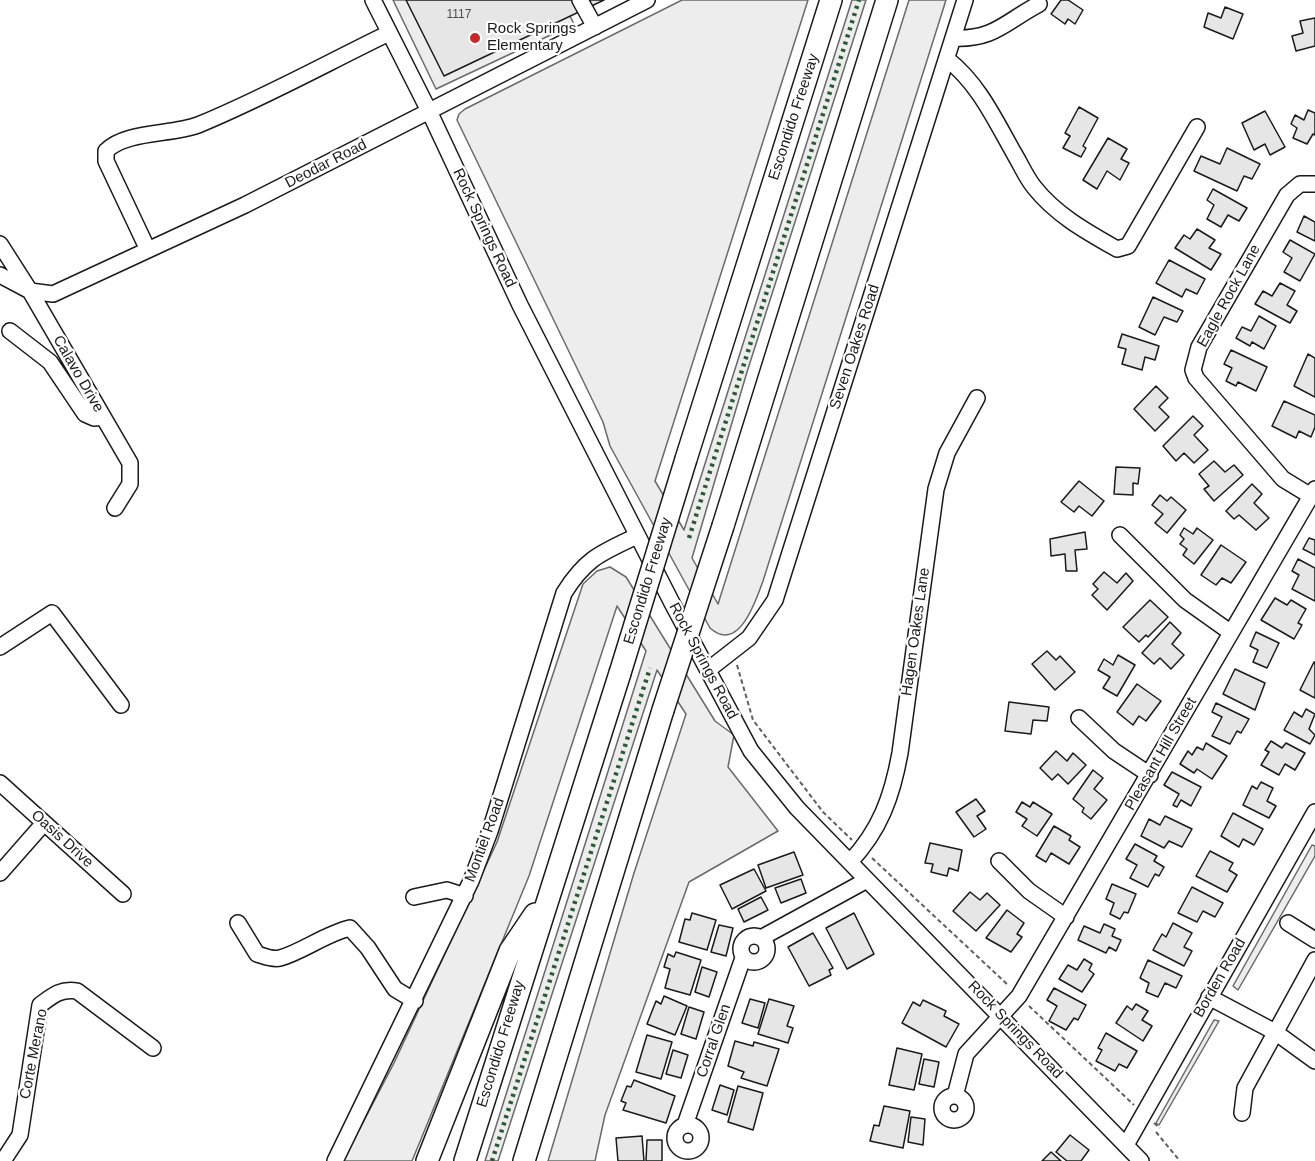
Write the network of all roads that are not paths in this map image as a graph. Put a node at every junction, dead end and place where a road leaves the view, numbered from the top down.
1 (373, 0) edge
2 (580, 0) edge
3 (647, 0) edge
4 (831, 0) edge
5 (886, 0) edge
6 (965, 0) edge
7 (1039, 4) dead end
8 (595, 27) junction
9 (389, 33) junction
10 (953, 38) junction
11 (947, 59) junction
12 (429, 111) junction
13 (1197, 126) dead end
14 (1315, 184) edge
15 (0, 244) edge
16 (148, 250) junction
17 (0, 275) edge
18 (30, 291) junction
19 (10, 331) dead end
20 (977, 398) dead end
21 (103, 417) junction
22 (1313, 492) edge
23 (115, 508) dead end
24 (1120, 535) dead end
25 (637, 536) junction
26 (1230, 632) junction
27 (0, 647) edge
28 (708, 670) junction
29 (121, 705) dead end
30 (1079, 718) dead end
31 (1149, 775) junction
32 (0, 783) edge
33 (1315, 812) edge
34 (44, 823) junction
35 (1310, 831) edge
36 (999, 861) dead end
37 (850, 862) junction
38 (0, 873) edge
39 (867, 880) junction
40 (123, 894) dead end
41 (548, 894) junction
42 (465, 896) junction
43 (414, 897) dead end
44 (1066, 917) junction
45 (238, 923) dead end
46 (1288, 923) dead end
47 (1315, 940) edge
48 (1315, 960) edge
49 (1209, 997) junction
50 (415, 1001) junction
51 (1000, 1015) junction
52 (1275, 1032) junction
53 (153, 1048) dead end
54 (1315, 1061) edge
55 (955, 1096) dead end
56 (1242, 1113) dead end
57 (685, 1125) junction
58 (1126, 1145) junction
59 (682, 1155) edge
60 (3, 1161) edge
61 (335, 1161) edge
62 (427, 1161) edge
63 (465, 1161) edge
64 (524, 1161) edge
65 (1141, 1161) edge

1 - 9 street, Rock Springs Road
2 - 8 street
3 - 8 street, Deodar Road
4 - 41 highway, Escondido Freeway, bridge
5 - 64 highway, bridge
6 - 10 street, Seven Oakes Road
7 - 10 street
8 - 12 street, Deodar Road
9 - 12 street, Rock Springs Road
9 - 16 street
10 - 11 street, Seven Oakes Road
11 - 13 street
11 - 28 street, Seven Oakes Road
12 - 16 street, Deodar Road
12 - 25 street, Rock Springs Road
14 - 22 street, Eagle Rock Lane
15 - 18 street, Calavo Drive
16 - 18 street, Deodar Road
17 - 18 street, Deodar Road
18 - 21 street, Calavo Drive
19 - 21 street
20 - 37 street, Hagen Oakes Lane
21 - 23 street, Calavo Drive
22 - 26 street, Pleasant Hill Street
24 - 26 street
25 - 28 street, Rock Springs Road
25 - 42 street, Montiel Road
26 - 31 street, Pleasant Hill Street
27 - 29 street
28 - 37 street, Rock Springs Road
30 - 31 street
31 - 44 street, Pleasant Hill Street
32 - 34 street, Oasis Drive
33 - 35 street, Borden Road
34 - 38 street
34 - 40 street, Oasis Drive
35 - 49 street, Borden Road
36 - 44 street
37 - 39 street, Rock Springs Road
39 - 51 street, Rock Springs Road
39 - 57 street, Corral Glen
41 - 62 highway
41 - 63 highway, Escondido Freeway
42 - 43 street
42 - 50 street, Montiel Road
44 - 51 street, Pleasant Hill Street
45 - 50 street
46 - 47 street
48 - 52 street
49 - 52 street
49 - 58 street, Borden Road
50 - 61 street, Montiel Road
51 - 55 street, Pleasant Hill Street
51 - 58 street, Rock Springs Road
52 - 54 street
52 - 56 street
53 - 60 street, Corte Merano
57 - 59 street, Corral Glen
57 - 59 street, Corral Glen
58 - 65 street, Rock Springs Road

